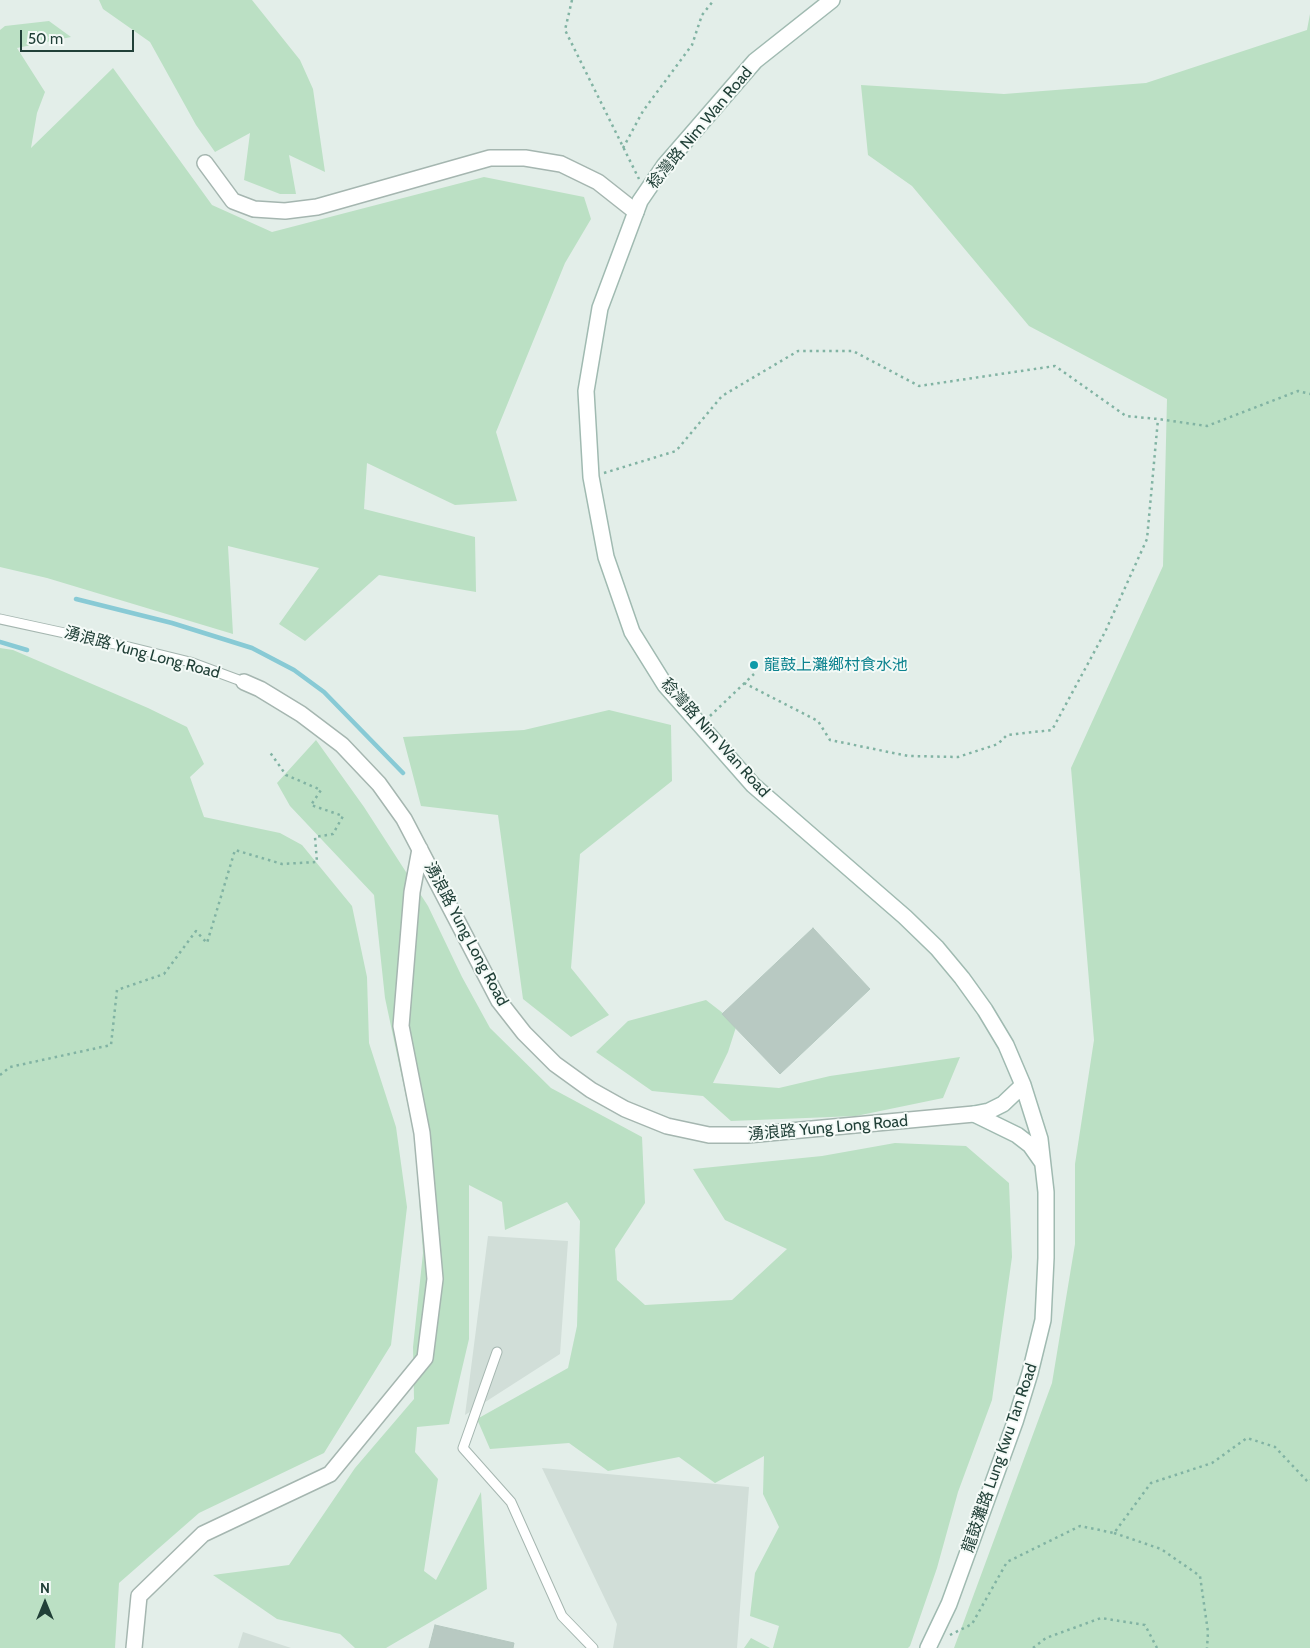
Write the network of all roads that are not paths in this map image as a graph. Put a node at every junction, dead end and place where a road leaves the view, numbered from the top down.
1 (832, 0) edge
2 (205, 163) dead end
3 (636, 212) junction
4 (0, 619) edge
5 (244, 682) joint
6 (420, 850) junction
7 (1023, 1085) junction
8 (974, 1114) junction
9 (1044, 1165) junction
10 (497, 1352) dead end
11 (929, 1647) edge
12 (134, 1648) edge
13 (593, 1648) edge

1 - 3 street, 稔灣路 Nim Wan Road
2 - 3 street
3 - 7 street, 稔灣路 Nim Wan Road
4 - 5 lane, 湧浪路 Yung Long Road
5 - 6 street, 湧浪路 Yung Long Road
6 - 8 street, 湧浪路 Yung Long Road
6 - 12 street
7 - 8 street, 湧浪路 Yung Long Road
7 - 9 street, 龍鼓灘路 Lung Kwu Tan Road
8 - 9 street
9 - 11 street, 龍鼓灘路 Lung Kwu Tan Road
10 - 13 lane

